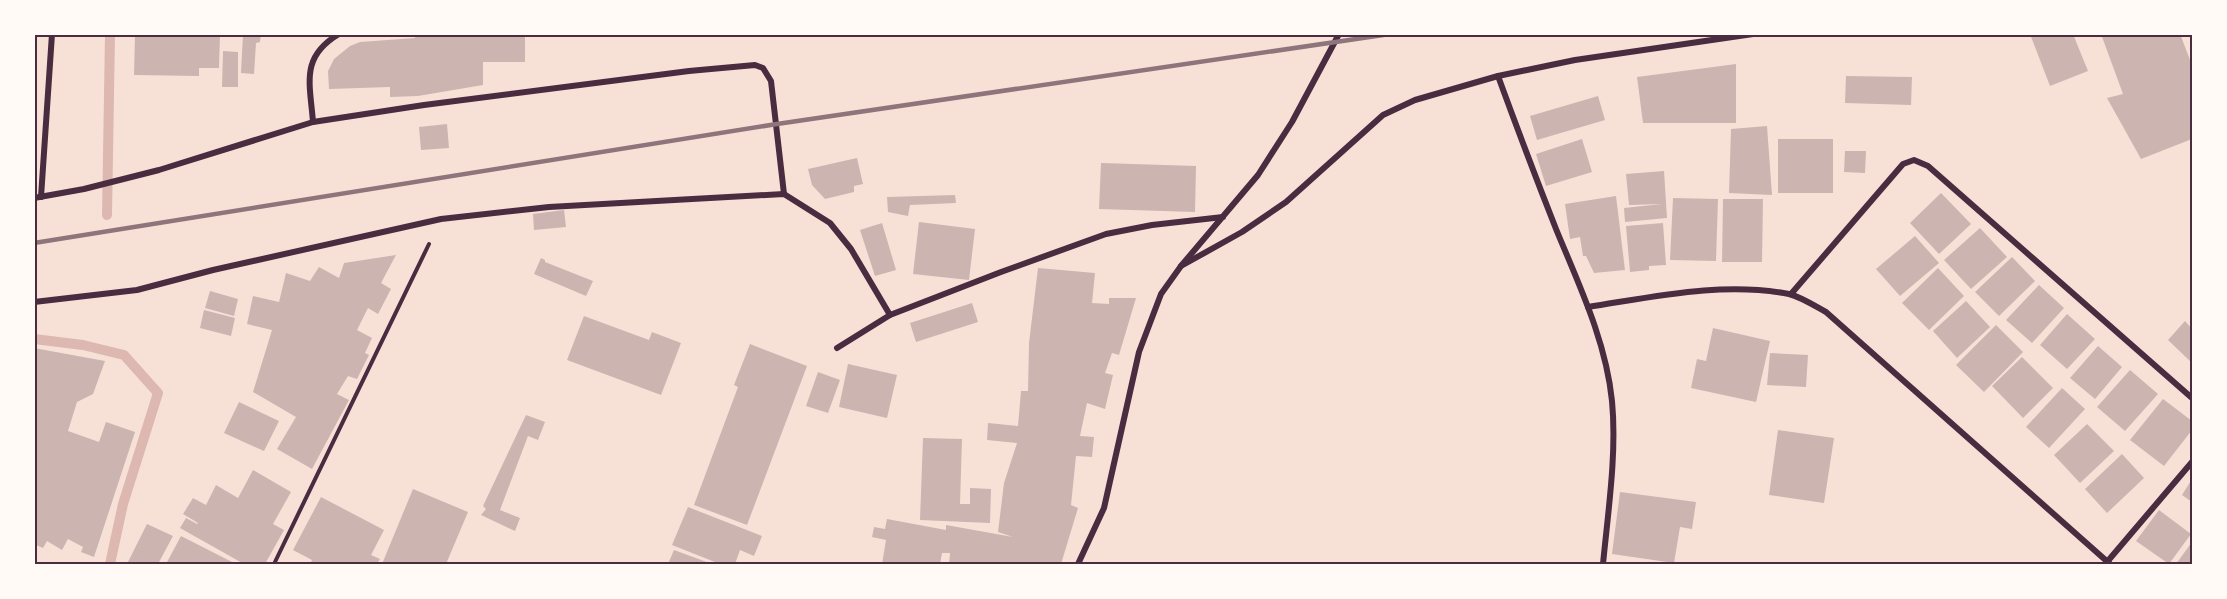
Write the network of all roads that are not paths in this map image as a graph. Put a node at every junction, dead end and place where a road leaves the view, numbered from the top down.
1 (52, 34) edge
2 (339, 34) edge
3 (1339, 34) edge
4 (1753, 34) edge
5 (1498, 76) junction
6 (313, 122) junction
7 (784, 194) junction
8 (38, 197) edge
9 (1224, 217) junction
10 (1181, 266) junction
11 (1791, 294) junction
12 (34, 302) edge
13 (1588, 307) junction
14 (890, 315) junction
15 (837, 348) dead end
16 (2193, 398) edge
17 (2193, 462) edge
18 (2109, 563) edge
19 (1078, 564) edge
20 (1603, 564) edge

1 - 8 street
2 - 6 street
3 - 9 street
4 - 5 street
5 - 10 street
5 - 13 street
6 - 7 street
6 - 8 street
7 - 12 street
7 - 14 street
9 - 10 street
9 - 14 street
10 - 19 street
11 - 13 street
11 - 16 street
11 - 18 street
13 - 20 street
14 - 15 street
17 - 18 street

